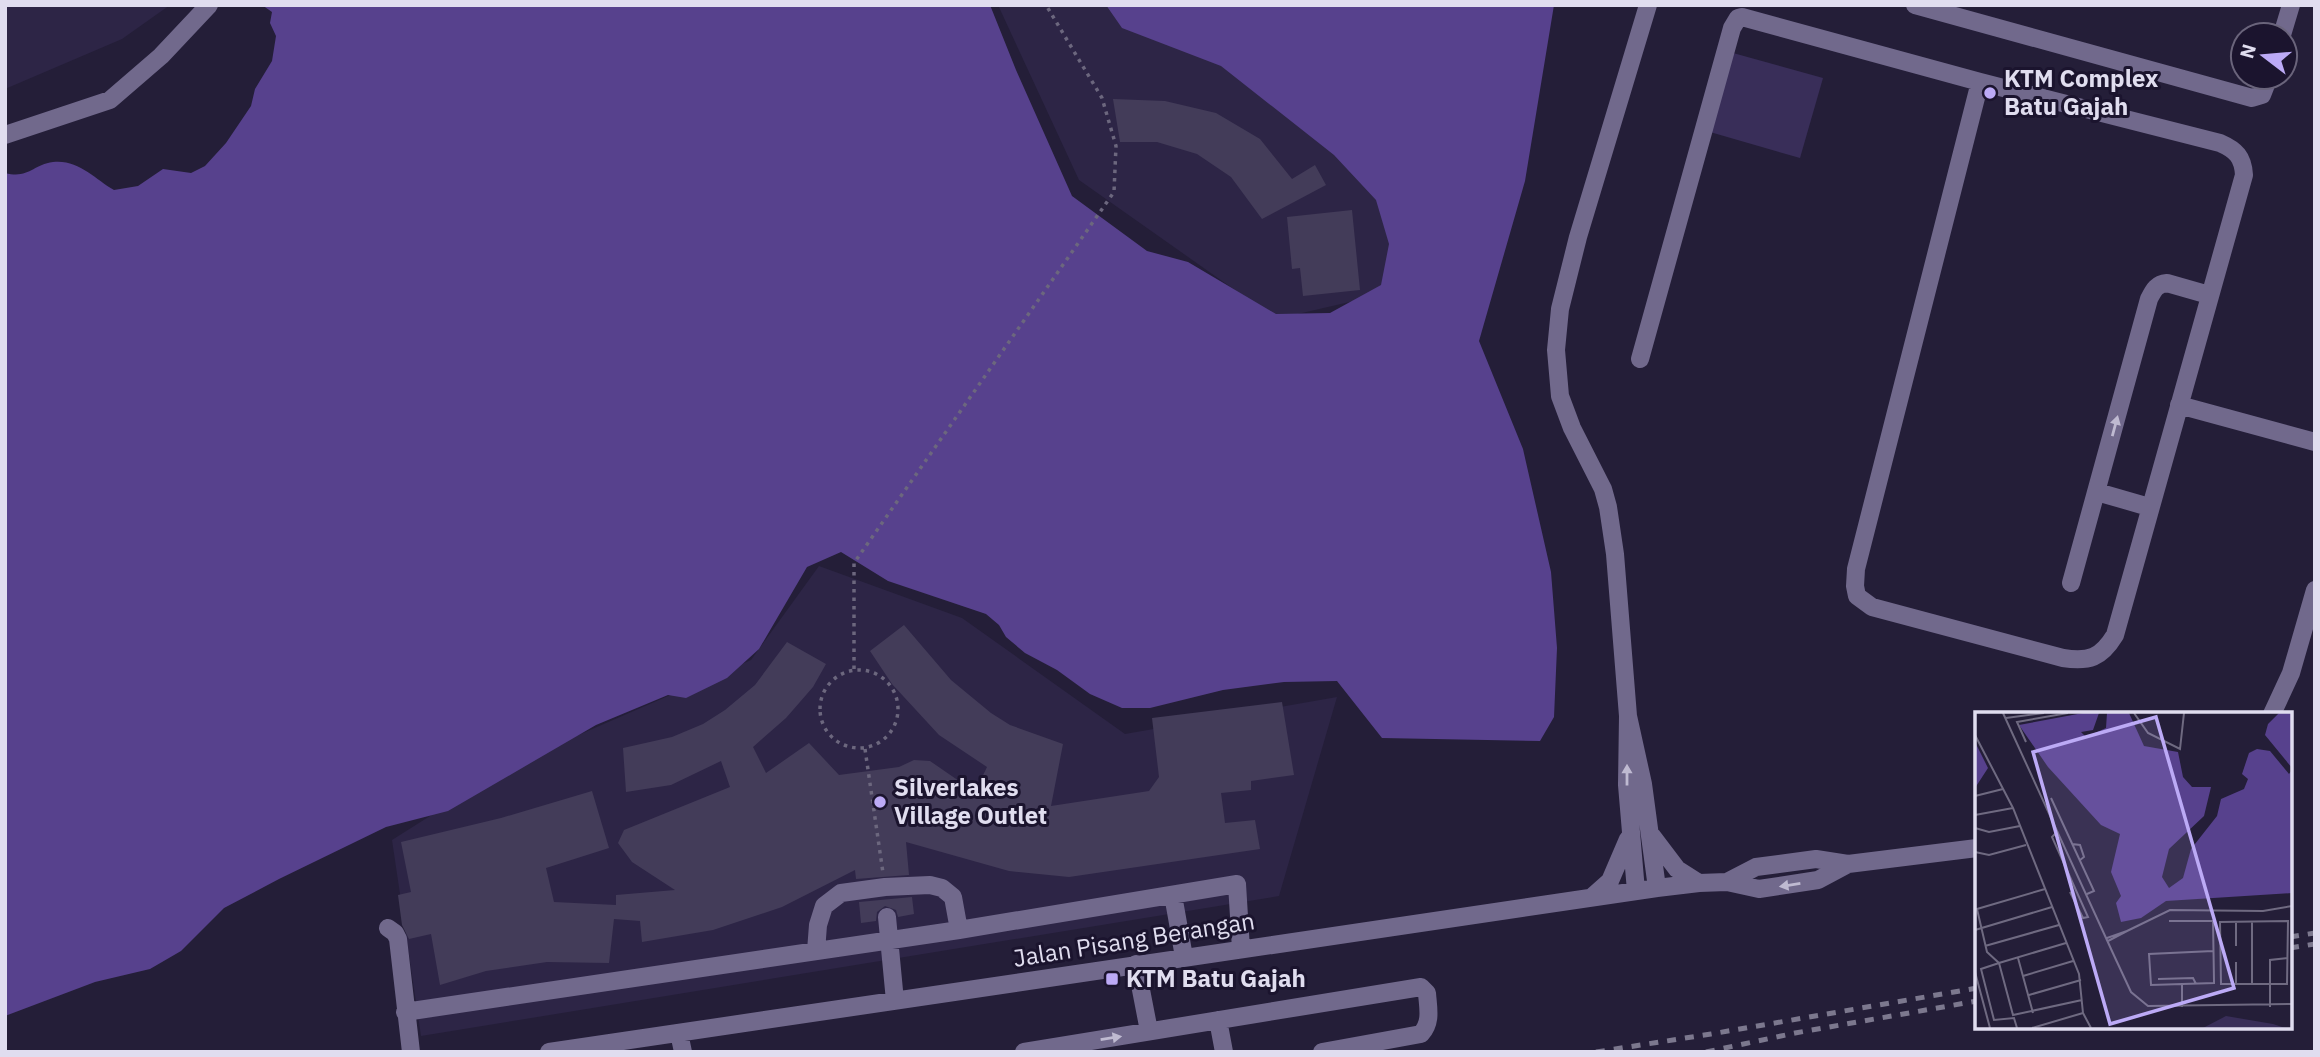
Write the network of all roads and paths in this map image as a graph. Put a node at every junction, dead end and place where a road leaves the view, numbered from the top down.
1 (209, 5) edge
2 (1046, 5) edge
3 (1648, 5) edge
4 (1915, 5) edge
5 (1980, 82) junction
6 (2263, 91) edge
7 (5, 135) edge
8 (2209, 295) junction
9 (1640, 359) dead end
10 (2179, 405) junction
11 (2315, 442) edge
12 (2097, 492) junction
13 (2149, 507) junction
14 (2071, 583) dead end
15 (2315, 590) edge
16 (854, 669) junction
17 (2273, 712) edge
18 (1628, 716) junction
19 (865, 748) junction
20 (1647, 813) junction
21 (1630, 824) junction
22 (1650, 833) junction
23 (1975, 848) edge
24 (1816, 859) junction
25 (1848, 864) junction
26 (1756, 867) junction
27 (1818, 880) junction
28 (1727, 882) junction
29 (1699, 883) junction
30 (885, 887) junction
31 (1657, 888) junction
32 (1759, 889) junction
33 (1636, 891) junction
34 (1173, 895) junction
35 (1589, 899) junction
36 (887, 917) dead end
37 (388, 928) dead end
38 (959, 930) junction
39 (889, 940) junction
40 (1241, 948) junction
41 (816, 951) junction
42 (1184, 957) junction
43 (1136, 964) junction
44 (895, 1001) junction
45 (405, 1012) junction
46 (1218, 1020) junction
47 (1149, 1031) junction
48 (679, 1033) junction
49 (411, 1052) edge
50 (549, 1052) edge
51 (683, 1052) edge
52 (1024, 1052) edge
53 (1224, 1052) edge
54 (1322, 1052) edge

1 - 7 street
2 - 16 path
3 - 18 street
4 - 6 street
5 - 8 street
5 - 9 street
5 - 13 street
8 - 10 street
12 -> 8 street
10 - 11 street
10 - 13 street
12 - 13 street
12 - 14 street
15 - 17 street
16 - 19 path
16 - 19 path
18 - 20 street
21 -> 18 street
19 - 30 path
20 - 21 street
20 - 22 street
21 - 33 street
21 - 35 street
22 - 29 street
22 - 31 street
23 - 25 street, Jalan Pisang Berangan
24 - 25 street, Jalan Pisang Berangan
24 - 26 street, Jalan Pisang Berangan
24 - 27 street
25 - 27 street, Jalan Pisang Berangan
26 - 28 street, Jalan Pisang Berangan
26 - 32 street
27 -> 32 street, Jalan Pisang Berangan
28 - 29 street, Jalan Pisang Berangan
28 - 32 street, Jalan Pisang Berangan
29 - 31 street, Jalan Pisang Berangan
30 - 38 street
30 - 41 street
31 - 33 street, Jalan Pisang Berangan
33 - 35 street, Jalan Pisang Berangan
34 - 38 street
34 - 40 street
34 - 42 street
35 - 40 street, Jalan Pisang Berangan
36 - 39 street
37 - 45 street
38 - 39 street
39 - 41 street
39 - 44 street
40 - 42 street, Jalan Pisang Berangan
41 - 45 street
42 - 43 street, Jalan Pisang Berangan
43 - 44 street, Jalan Pisang Berangan
43 - 47 street
44 - 48 street, Jalan Pisang Berangan
45 - 49 street
46 - 47 street
46 - 53 street
46 - 54 street
52 -> 47 street
48 - 50 street, Jalan Pisang Berangan
48 - 51 street

